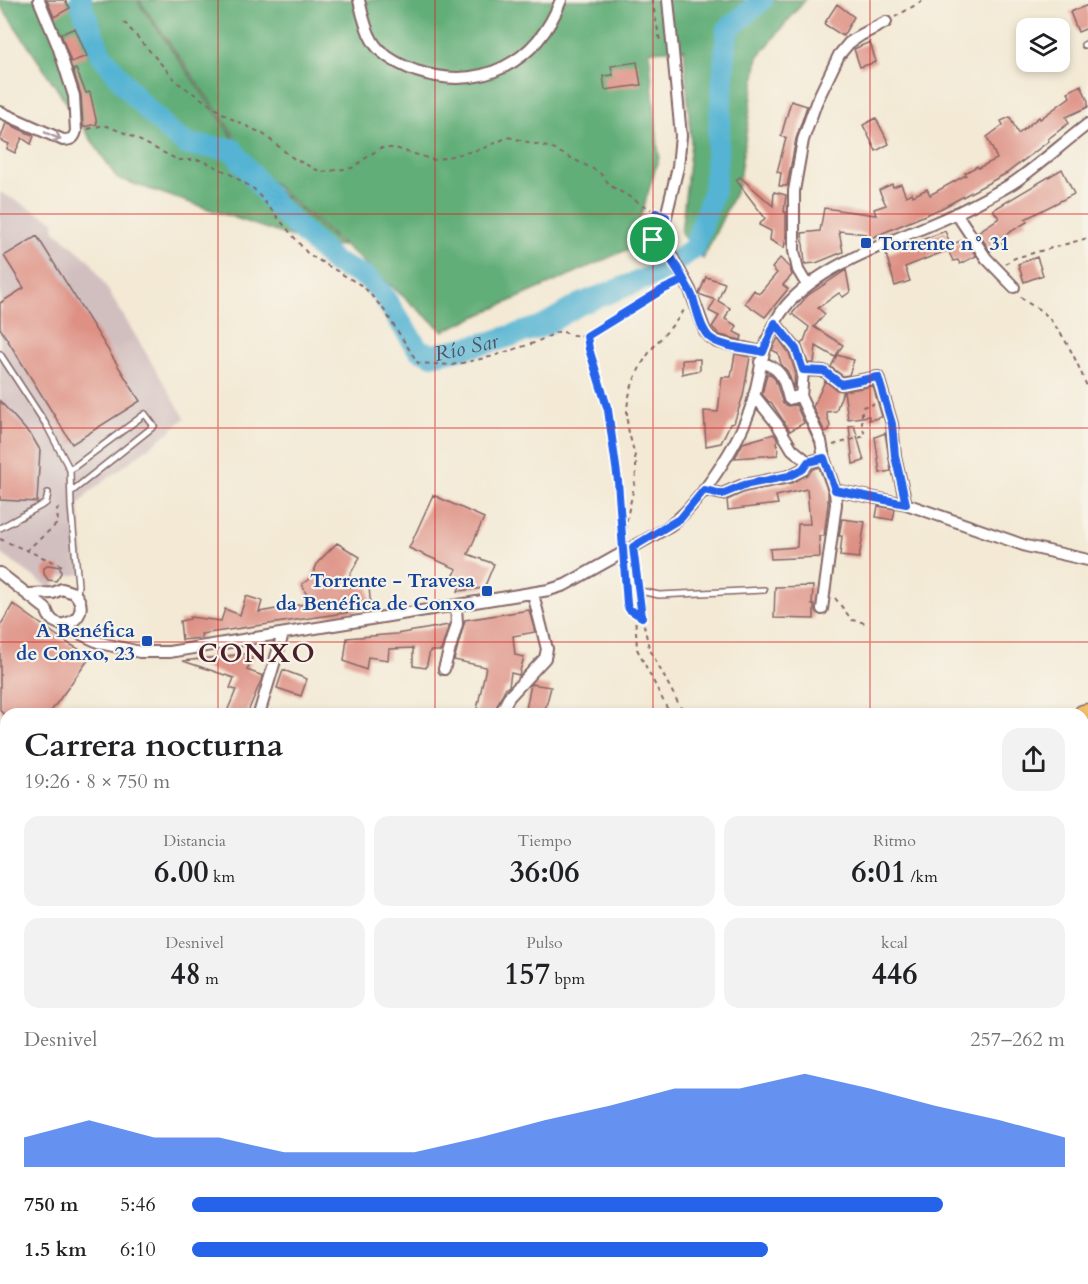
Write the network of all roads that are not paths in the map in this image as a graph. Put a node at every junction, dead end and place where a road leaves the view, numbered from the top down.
1 (39, 0) edge
2 (359, 0) edge
3 (561, 0) edge
4 (668, 0) edge
5 (886, 22) road end
6 (0, 112) edge
7 (1088, 123) edge
8 (956, 213) junction
9 (807, 285) junction
10 (1014, 287) road end
11 (775, 323) junction
12 (0, 354) edge
13 (761, 357) junction
14 (803, 370) junction
15 (754, 395) junction
16 (801, 395) junction
17 (824, 458) junction
18 (808, 462) junction
19 (70, 470) junction
20 (704, 490) junction
21 (835, 490) junction
22 (71, 492) junction
23 (48, 493) dead end
24 (906, 504) junction
25 (0, 528) edge
26 (628, 550) junction
27 (1088, 560) edge
28 (0, 573) edge
29 (77, 577) junction
30 (764, 590) dead end
31 (640, 591) junction
32 (72, 592) junction
33 (52, 593) junction
34 (29, 594) junction
35 (533, 594) junction
36 (641, 605) road end
37 (456, 606) junction
38 (46, 609) junction
39 (822, 609) dead end
40 (77, 617) junction
41 (64, 624) junction
42 (283, 634) junction
43 (89, 638) junction
44 (444, 669) dead end
45 (261, 708) edge
46 (503, 708) edge

6 -> 1 street
2 - 3 street
4 - 13 street
5 - 9 street
7 - 8 street
8 - 9 street
8 - 10 street
9 - 11 street
11 - 13 street
11 - 14 street
12 - 19 lane
13 - 15 street
13 - 16 street
14 - 16 street
14 - 24 street
15 - 18 street
15 - 20 street
16 - 17 street
17 - 18 street
17 - 21 street
18 - 20 street
19 - 22 lane
19 - 22 lane
20 - 26 street
21 - 24 street
21 - 39 street
22 - 29 lane
23 - 25 lane
24 - 27 street
26 - 31 lane
26 - 35 street
28 - 34 street
29 - 32 lane
29 - 32 lane
30 - 31 lane
31 - 36 lane
32 - 33 street
32 - 40 street
33 - 34 street
33 - 38 street
34 - 38 street
35 - 37 street
35 - 46 street
37 - 42 street
37 - 44 street
38 - 41 street
40 - 41 street
40 - 43 street
41 - 43 street
42 - 43 street
42 - 45 street

